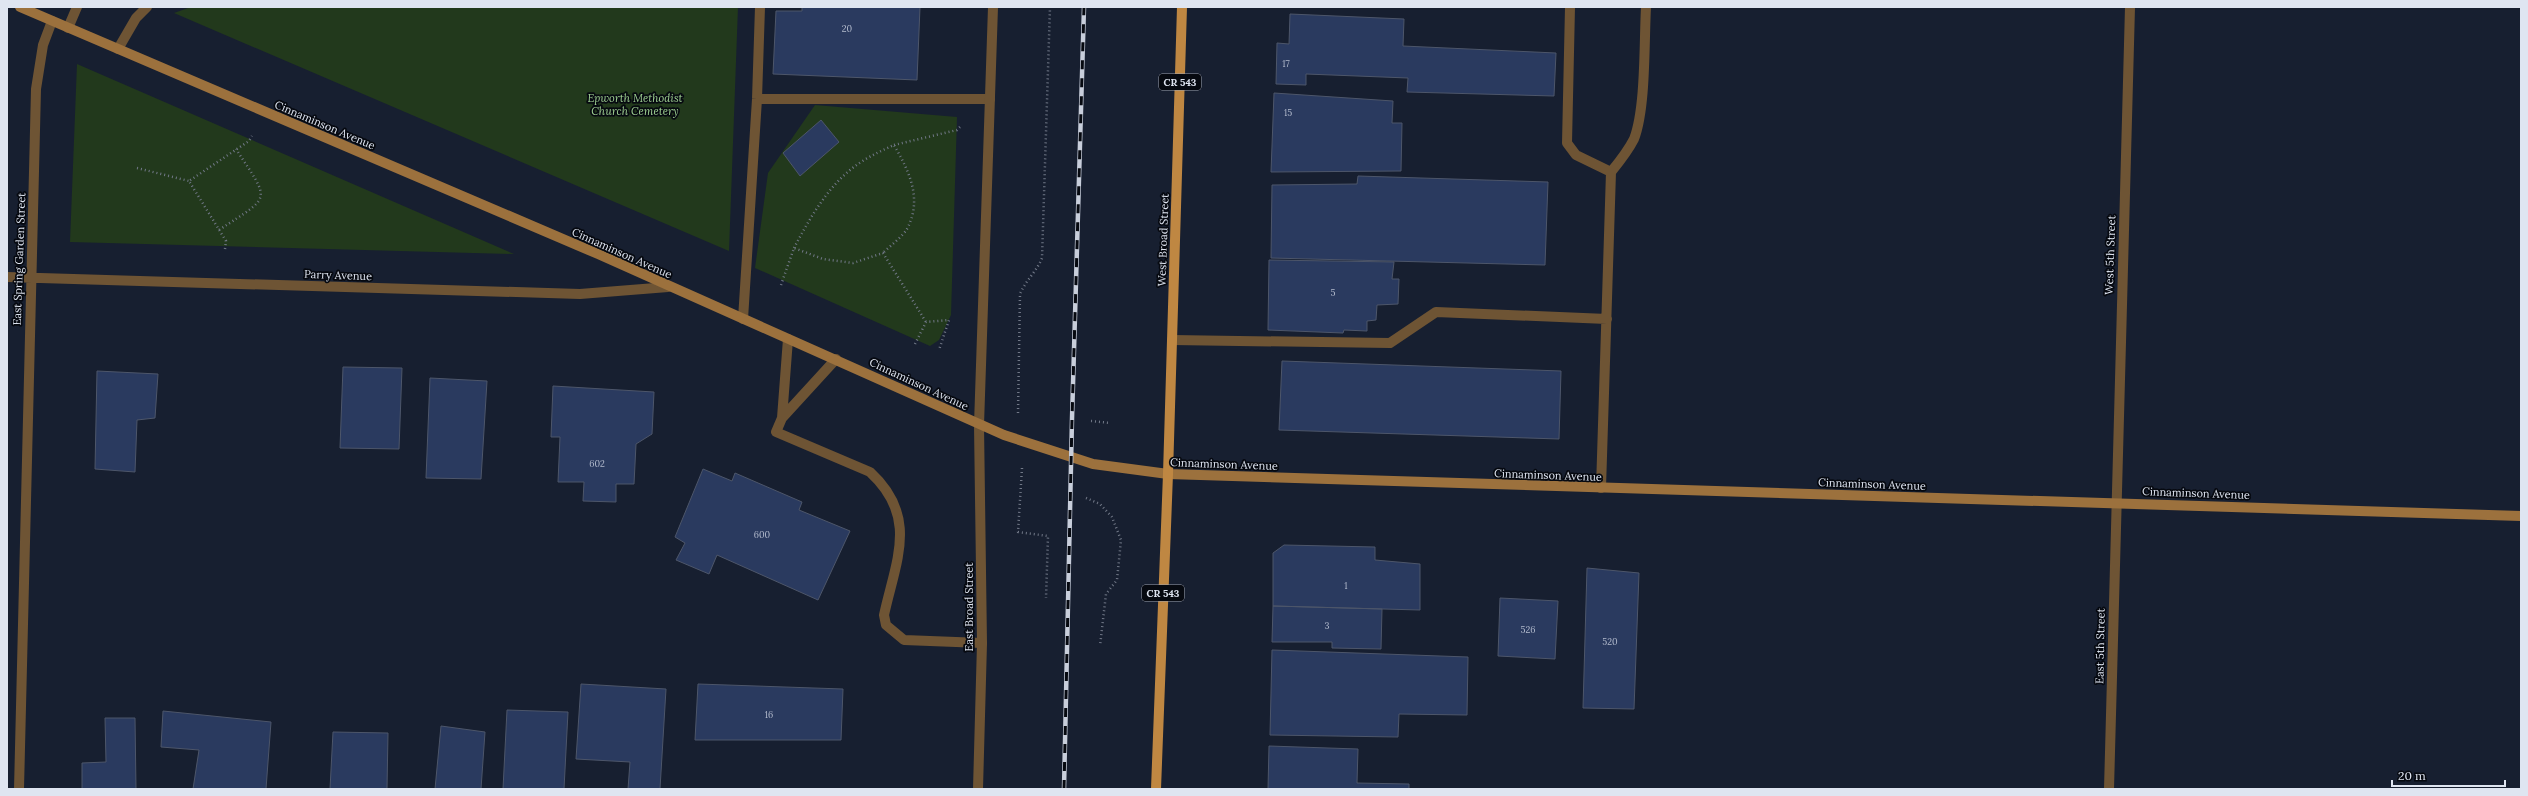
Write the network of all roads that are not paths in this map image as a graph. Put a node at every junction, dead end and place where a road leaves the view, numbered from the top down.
1 (20, 7) edge
2 (77, 7) edge
3 (147, 7) edge
4 (760, 7) edge
5 (993, 7) edge
6 (1182, 7) edge
7 (1570, 7) edge
8 (1646, 7) edge
9 (2130, 7) edge
10 (52, 21) junction
11 (68, 28) junction
12 (118, 49) junction
13 (757, 99) junction
14 (990, 99) junction
15 (1611, 172) junction
16 (7, 277) edge
17 (30, 278) junction
18 (668, 286) junction
19 (743, 319) junction
20 (1607, 319) junction
21 (788, 339) junction
22 (1172, 340) junction
23 (836, 359) junction
24 (782, 418) junction
25 (979, 424) junction
26 (1168, 474) junction
27 (1600, 488) junction
28 (2115, 503) junction
29 (2521, 516) edge
30 (982, 643) junction
31 (19, 789) edge
32 (978, 789) edge
33 (1156, 789) edge
34 (2109, 789) edge

1 - 10 street, Cinnaminson Avenue
2 - 11 street
3 - 12 street
4 - 13 street
5 - 14 street
6 - 22 main road, West Broad Street / CR 543
7 - 15 street
8 - 15 street
9 - 28 street, West 5th Street
10 - 11 street, Cinnaminson Avenue
10 - 17 street, East Spring Garden Street
11 - 12 street, Cinnaminson Avenue
12 - 18 street, Cinnaminson Avenue
13 - 14 street
13 - 19 street
14 - 25 street
15 - 20 street
16 - 17 street, Parry Avenue
17 - 18 street, Parry Avenue
17 - 31 street, East Spring Garden Street
18 - 19 street, Cinnaminson Avenue
19 - 21 street, Cinnaminson Avenue
20 - 22 street
20 - 27 street
21 - 23 street, Cinnaminson Avenue
21 - 24 street
22 - 26 main road, West Broad Street / CR 543
23 - 24 street
23 - 25 street, Cinnaminson Avenue
24 - 30 street
25 - 26 street, Cinnaminson Avenue
25 - 30 street, East Broad Street
26 - 27 street, Cinnaminson Avenue
26 - 33 main road, CR 543
27 - 28 street, Cinnaminson Avenue
28 - 29 street, Cinnaminson Avenue
28 - 34 street, East 5th Street
30 - 32 street, East Broad Street

